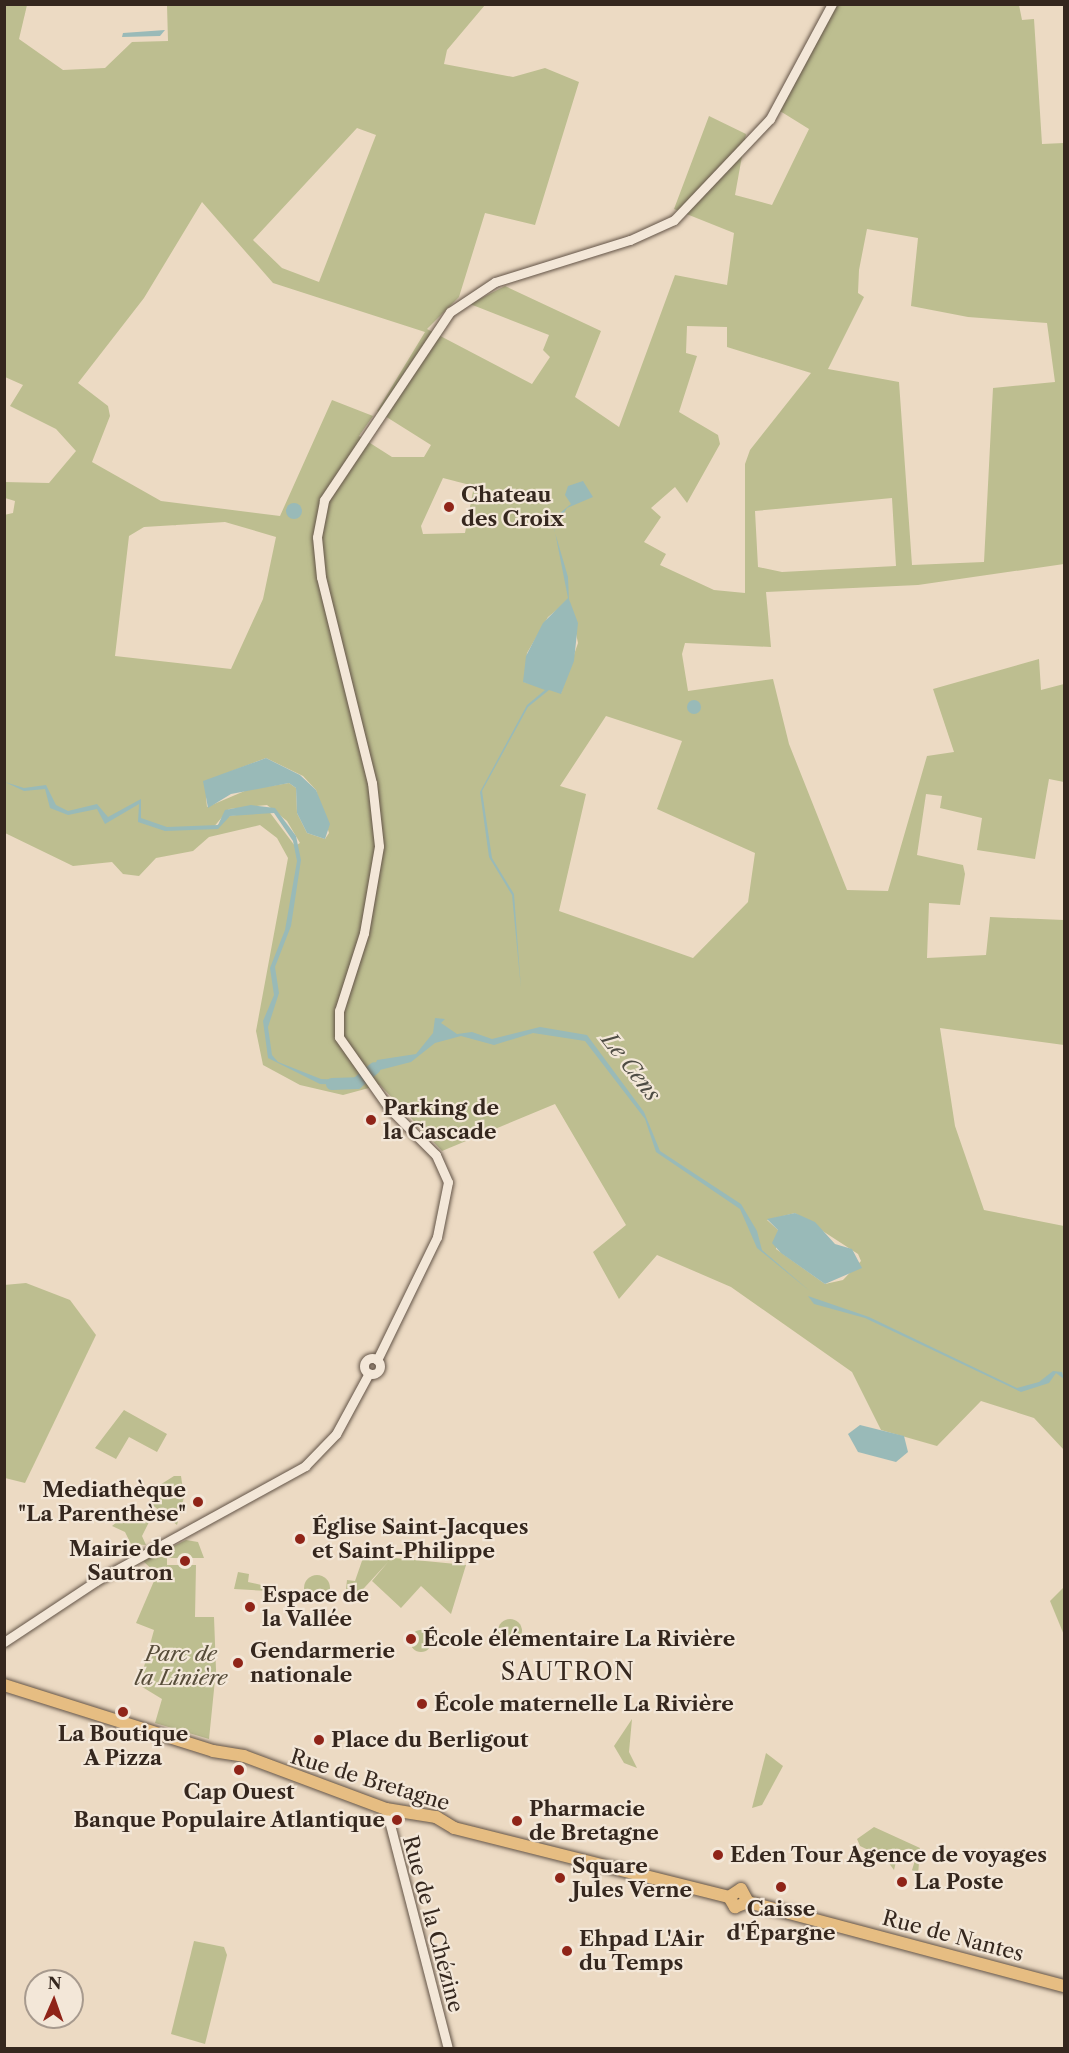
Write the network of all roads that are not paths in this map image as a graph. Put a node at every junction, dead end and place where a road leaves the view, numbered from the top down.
1 (832, 4) edge
2 (4, 1642) edge
3 (4, 1685) edge
4 (386, 1809) junction
5 (831, 1926) joint
6 (1065, 1986) edge
7 (448, 2049) edge

1 - 2 street
3 - 4 main road, Rue de Bretagne
4 - 5 main road, Rue de Bretagne
4 - 7 street, Rue de la Chézine
5 - 6 main road, Rue de Nantes

